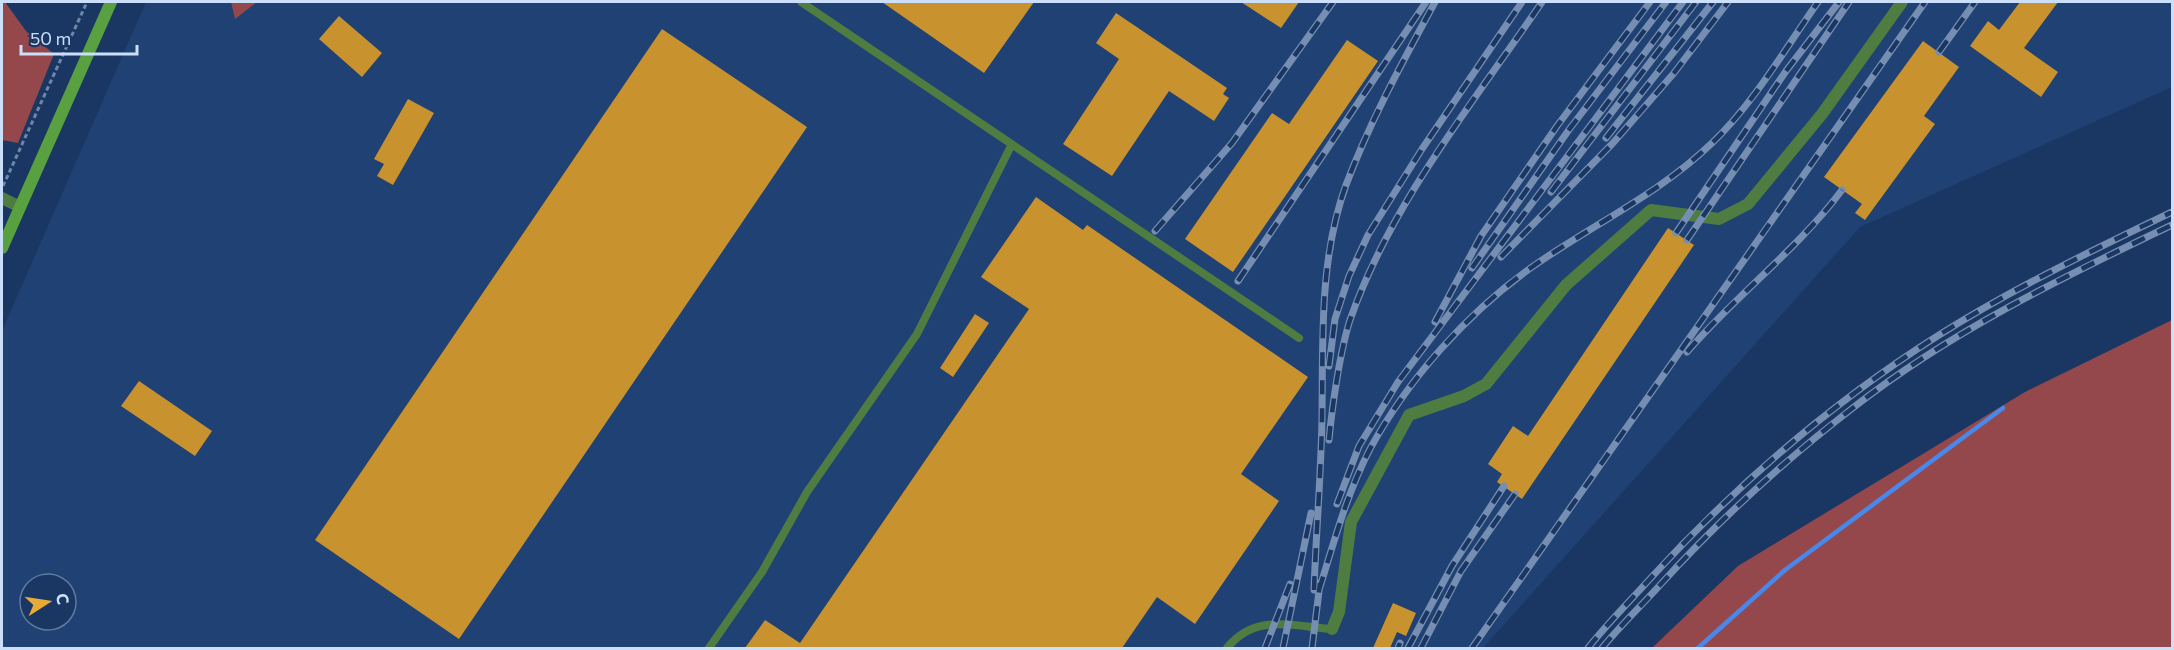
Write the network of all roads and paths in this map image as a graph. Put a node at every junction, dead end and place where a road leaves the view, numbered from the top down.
1 (87, 2) edge
2 (111, 2) edge
3 (801, 2) edge
4 (1902, 2) edge
5 (1012, 144) junction
6 (2, 191) edge
7 (2, 198) edge
8 (20, 207) junction
9 (2, 248) edge
10 (1299, 338) dead end
11 (1332, 629) joint
12 (709, 648) edge
13 (1227, 648) edge

1 - 6 path
2 - 8 main road
3 - 5 lane
4 - 11 street
5 - 10 lane
5 - 12 lane
7 - 8 street
8 - 9 main road
11 - 13 lane

